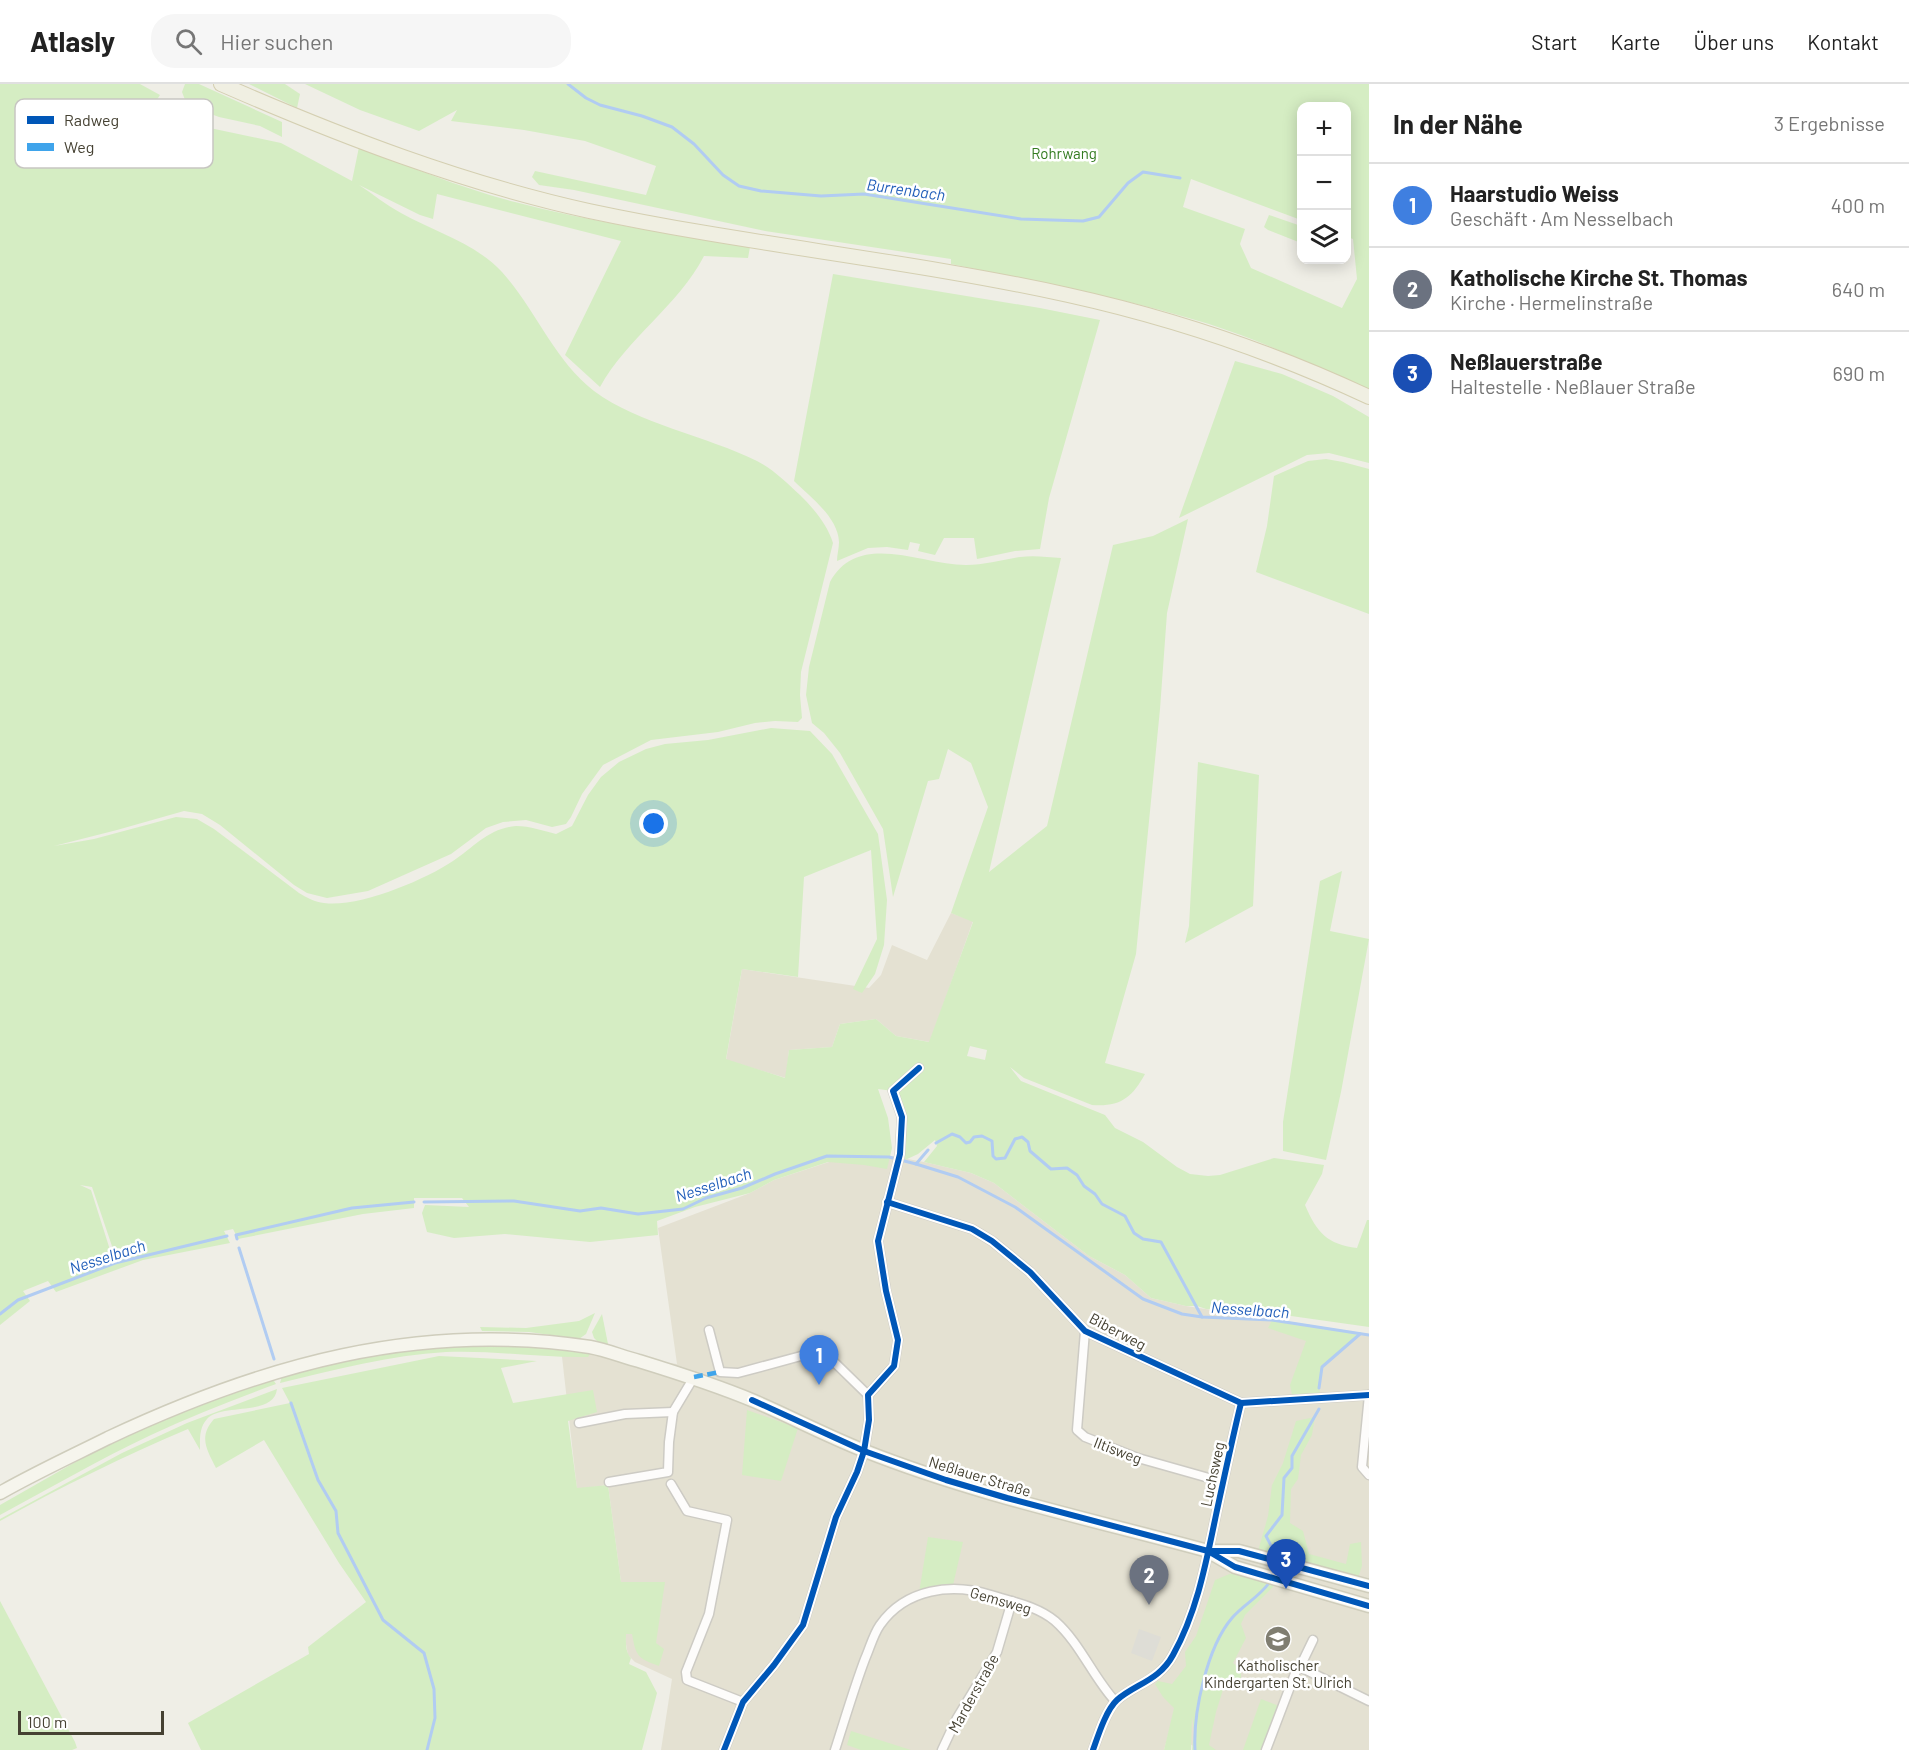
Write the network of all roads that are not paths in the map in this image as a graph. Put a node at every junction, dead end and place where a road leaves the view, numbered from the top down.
1 (221, 84) edge
2 (1369, 397) edge
3 (919, 1068) dead end
4 (887, 1202) junction
5 (709, 1330) dead end
6 (1085, 1331) junction
7 (694, 1377) junction
8 (868, 1395) junction
9 (1369, 1395) edge
10 (1241, 1403) junction
11 (673, 1412) junction
12 (579, 1423) dead end
13 (864, 1451) junction
14 (1369, 1475) edge
15 (609, 1482) dead end
16 (1223, 1482) junction
17 (671, 1484) dead end
18 (0, 1493) edge
19 (1208, 1551) junction
20 (1369, 1586) edge
21 (1012, 1601) junction
22 (1369, 1606) edge
23 (1312, 1640) dead end
24 (1300, 1666) junction
25 (1115, 1701) junction
26 (1369, 1701) edge
27 (743, 1702) junction
28 (724, 1750) edge
29 (835, 1750) edge
30 (942, 1750) edge
31 (1094, 1750) edge
32 (1266, 1750) edge

1 - 2 main road
3 - 4 street
4 - 6 street, Biberweg
4 - 8 street
5 - 8 street
6 - 10 street, Biberweg
6 - 16 street, Iltisweg
7 - 11 street
7 - 13 main road, Neßlauer Straße
7 - 18 main road, Neßlauer Straße
8 - 13 street
9 - 10 street, Biberweg
9 - 14 street
10 - 16 street, Luchsweg
11 - 12 street
11 - 15 street
13 - 19 main road, Neßlauer Straße
13 - 27 street
16 - 19 street, Luchsweg
17 - 27 street
19 - 20 main road, Neßlauer Straße
19 - 22 main road, Neßlauer Straße
19 - 25 street, Luchsweg
21 - 25 street, Gemsweg
21 - 29 street, Gemsweg
21 - 30 street, Marderstraße
23 - 24 street
24 - 26 street
24 - 32 street
25 - 31 street
27 - 28 street

